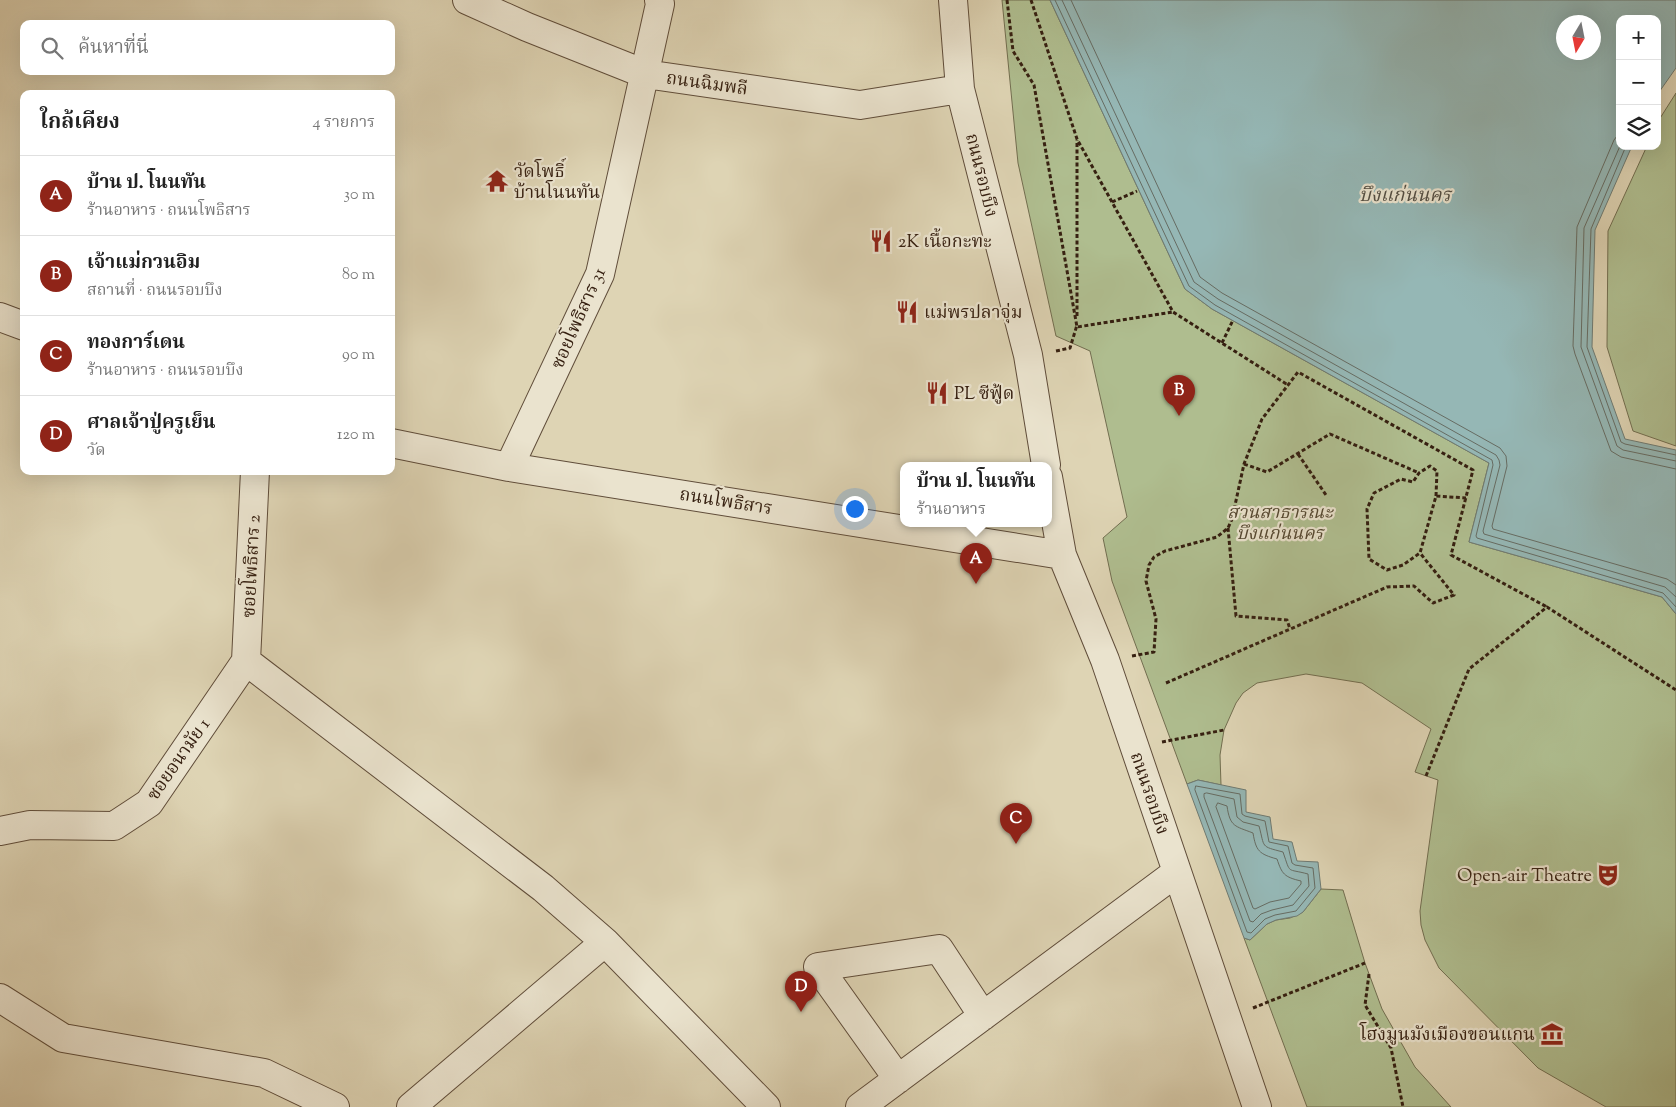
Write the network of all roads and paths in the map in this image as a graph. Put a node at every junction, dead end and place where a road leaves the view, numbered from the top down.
1 (467, 0) edge
2 (659, 0) edge
3 (953, 0) edge
4 (1007, 0) edge
5 (1031, 0) edge
6 (645, 74) junction
7 (960, 89) junction
8 (1077, 139) junction
9 (1136, 190) dead end
10 (1112, 202) junction
11 (1173, 312) junction
12 (0, 316) edge
13 (1233, 320) dead end
14 (20, 324) edge
15 (1077, 327) junction
16 (1222, 342) junction
17 (1028, 355) junction
18 (1288, 385) junction
19 (395, 445) edge
20 (1298, 454) junction
21 (1046, 462) edge
22 (1244, 464) junction
23 (509, 467) junction
24 (1419, 472) junction
25 (255, 475) edge
26 (1326, 495) dead end
27 (1436, 496) junction
28 (1466, 498) junction
29 (1052, 500) edge
30 (1228, 528) junction
31 (1420, 553) junction
32 (1062, 555) junction
33 (1547, 607) junction
34 (1290, 629) junction
35 (1105, 660) junction
36 (246, 661) junction
37 (1166, 683) dead end
38 (1676, 690) edge
39 (1224, 730) dead end
40 (1134, 748) junction
41 (1426, 776) dead end
42 (0, 831) edge
43 (1177, 872) junction
44 (605, 942) junction
45 (1365, 963) dead end
46 (1369, 974) dead end
47 (0, 998) edge
48 (983, 1016) junction
49 (1227, 1018) junction
50 (898, 1078) junction
51 (335, 1107) edge
52 (411, 1107) edge
53 (766, 1107) edge
54 (860, 1107) edge
55 (1257, 1107) edge
56 (1403, 1107) edge

1 - 6 street, ถนนฉิมพลี
2 - 6 street, ซอยโพธิสาร 31
3 - 7 street, ถนนรอบบึง
4 - 15 path
5 - 8 path
6 - 7 street, ถนนฉิมพลี
6 - 23 street, ซอยโพธิสาร 31
7 - 17 street, ถนนรอบบึง
8 - 10 path
8 - 15 path
9 - 10 path
10 - 11 path
11 - 15 path
11 - 16 path
12 - 14 street
13 - 16 path
15 - 17 path
16 - 18 path
17 - 21 street, ถนนรอบบึง
18 - 22 path
18 - 28 path
19 - 23 street, ถนนโพธิสาร
20 - 22 path
20 - 24 path
20 - 26 path
22 - 30 path
23 - 32 street, ถนนโพธิสาร
24 - 27 path
24 - 31 path
25 - 36 street, ซอยโพธิสาร 2
27 - 28 path
27 - 31 path
28 - 33 path
29 - 32 street, ถนนรอบบึง
30 - 34 path
30 - 35 path
31 - 34 path
32 - 35 street, ถนนรอบบึง
33 - 38 path
33 - 41 path
34 - 37 path
35 - 40 street, ถนนรอบบึง
36 - 42 street, ซอยอนามัย 1
36 - 44 street
39 - 40 path
40 - 43 street, ถนนรอบบึง
43 - 48 street
43 - 49 street, ถนนรอบบึง
44 - 52 street
44 - 53 street
45 - 49 path
46 - 56 path
47 - 51 street
48 - 50 street
48 - 50 street
49 - 55 street, ถนนรอบบึง
50 - 54 street

